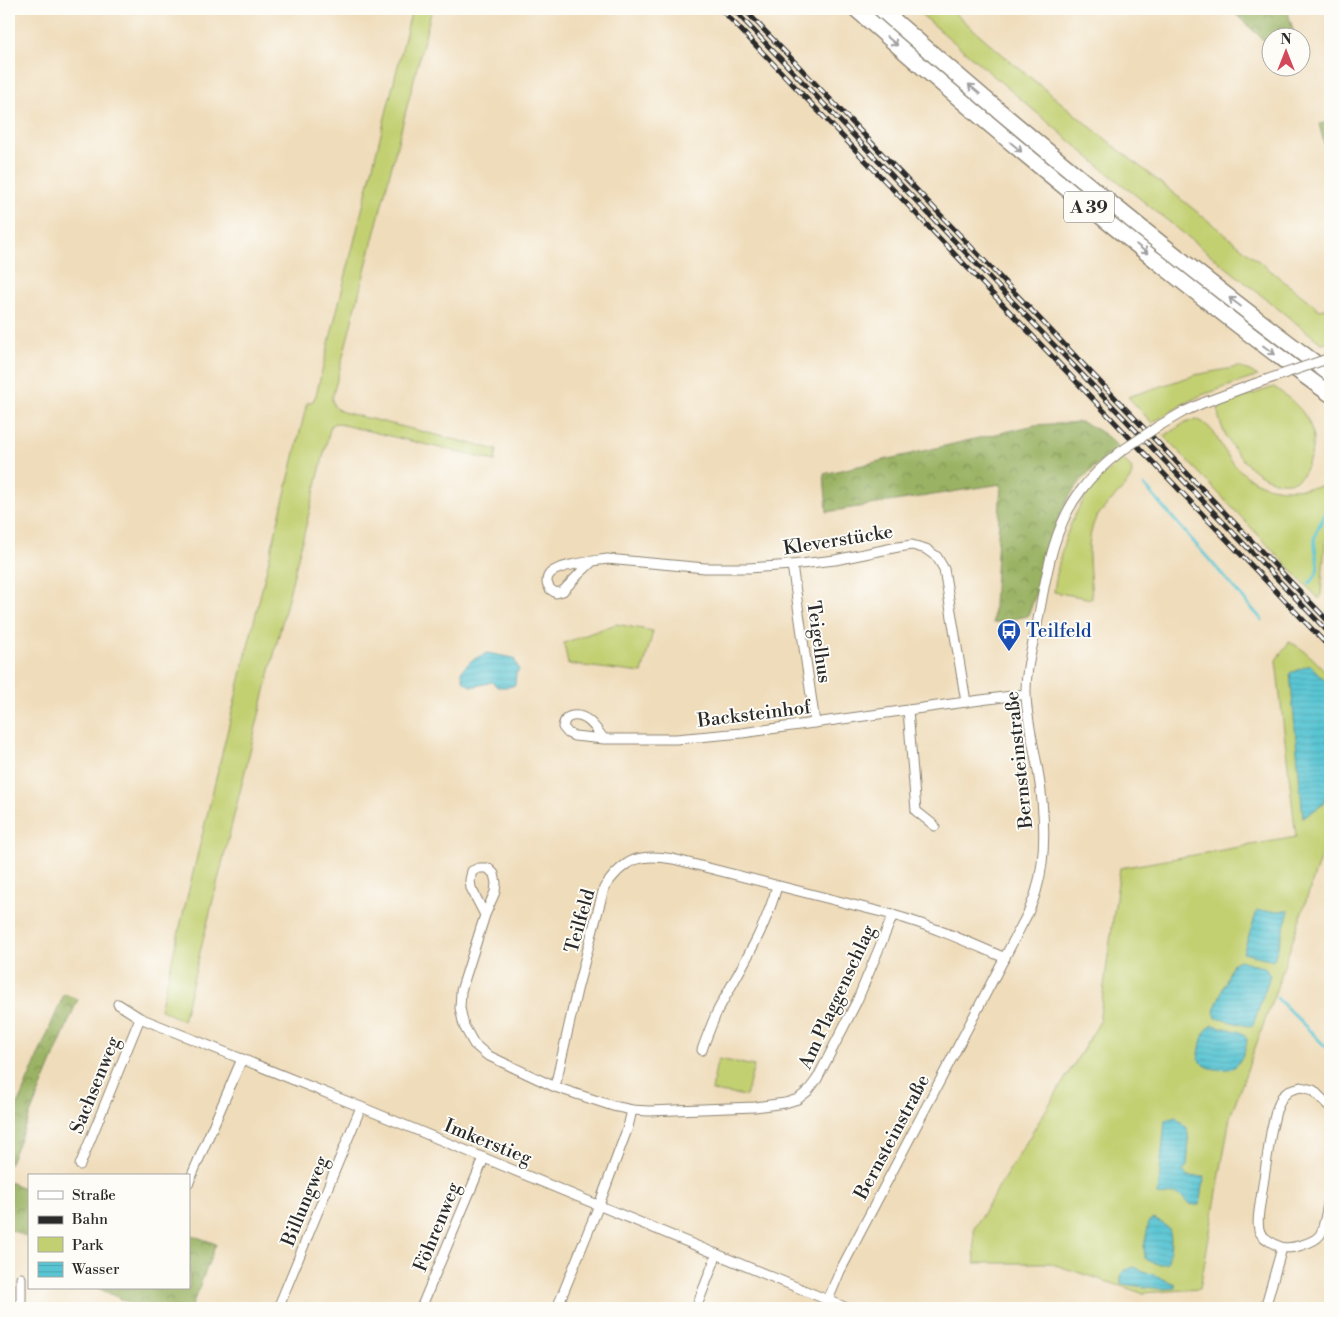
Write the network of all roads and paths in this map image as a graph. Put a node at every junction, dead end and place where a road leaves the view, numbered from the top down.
1 (856, 9) edge
2 (880, 9) edge
3 (1330, 358) edge
4 (1330, 374) edge
5 (1330, 394) edge
6 (593, 561) junction
7 (792, 566) junction
8 (1026, 694) junction
9 (966, 702) junction
10 (908, 710) junction
11 (815, 724) junction
12 (604, 739) dead end
13 (935, 826) dead end
14 (777, 886) junction
15 (485, 915) junction
16 (893, 915) junction
17 (1005, 958) junction
18 (118, 1004) dead end
19 (140, 1018) junction
20 (702, 1050) dead end
21 (242, 1059) junction
22 (554, 1086) junction
23 (361, 1107) junction
24 (1330, 1107) edge
25 (632, 1110) junction
26 (484, 1158) junction
27 (80, 1165) dead end
28 (190, 1180) edge
29 (1330, 1194) edge
30 (599, 1205) junction
31 (1282, 1248) junction
32 (717, 1254) junction
33 (21, 1278) dead end
34 (828, 1300) junction
35 (18, 1308) edge
36 (278, 1308) edge
37 (421, 1308) edge
38 (556, 1308) edge
39 (696, 1308) edge
40 (847, 1308) edge
41 (1265, 1308) edge

1 -> 5 highway, A 39
4 -> 2 highway, A 39
3 - 8 street, Bernsteinstraße, bridge
6 - 6 street, Kleverstücke
6 - 7 street, Kleverstücke
7 - 9 street, Kleverstücke
7 - 11 street, Teigelhus
8 - 9 street, Backsteinhof
8 - 17 street, Bernsteinstraße
9 - 10 street, Backsteinhof
10 - 11 street, Backsteinhof
10 - 13 street
11 - 12 street, Backsteinhof
14 - 16 street, Teilfeld
14 - 20 street
14 - 22 street, Teilfeld
15 - 15 street, Am Plaggenschlag
15 - 22 street, Am Plaggenschlag
16 - 17 street, Teilfeld
16 - 25 street, Am Plaggenschlag
17 - 34 street, Bernsteinstraße
18 - 19 street, Imkerstieg
19 - 21 street, Imkerstieg
19 - 27 street, Sachsenweg
21 - 23 street, Imkerstieg
21 - 28 street
22 - 25 street, Am Plaggenschlag
23 - 26 street, Imkerstieg
23 - 36 street, Billungweg
24 - 31 street
25 - 30 street
26 - 30 street, Imkerstieg
26 - 37 street, Föhrenweg
29 - 31 street
30 - 32 street, Imkerstieg
30 - 38 street
31 - 41 street
32 - 34 street, Imkerstieg
32 - 39 street
33 - 35 street
34 - 40 street, Imkerstieg

